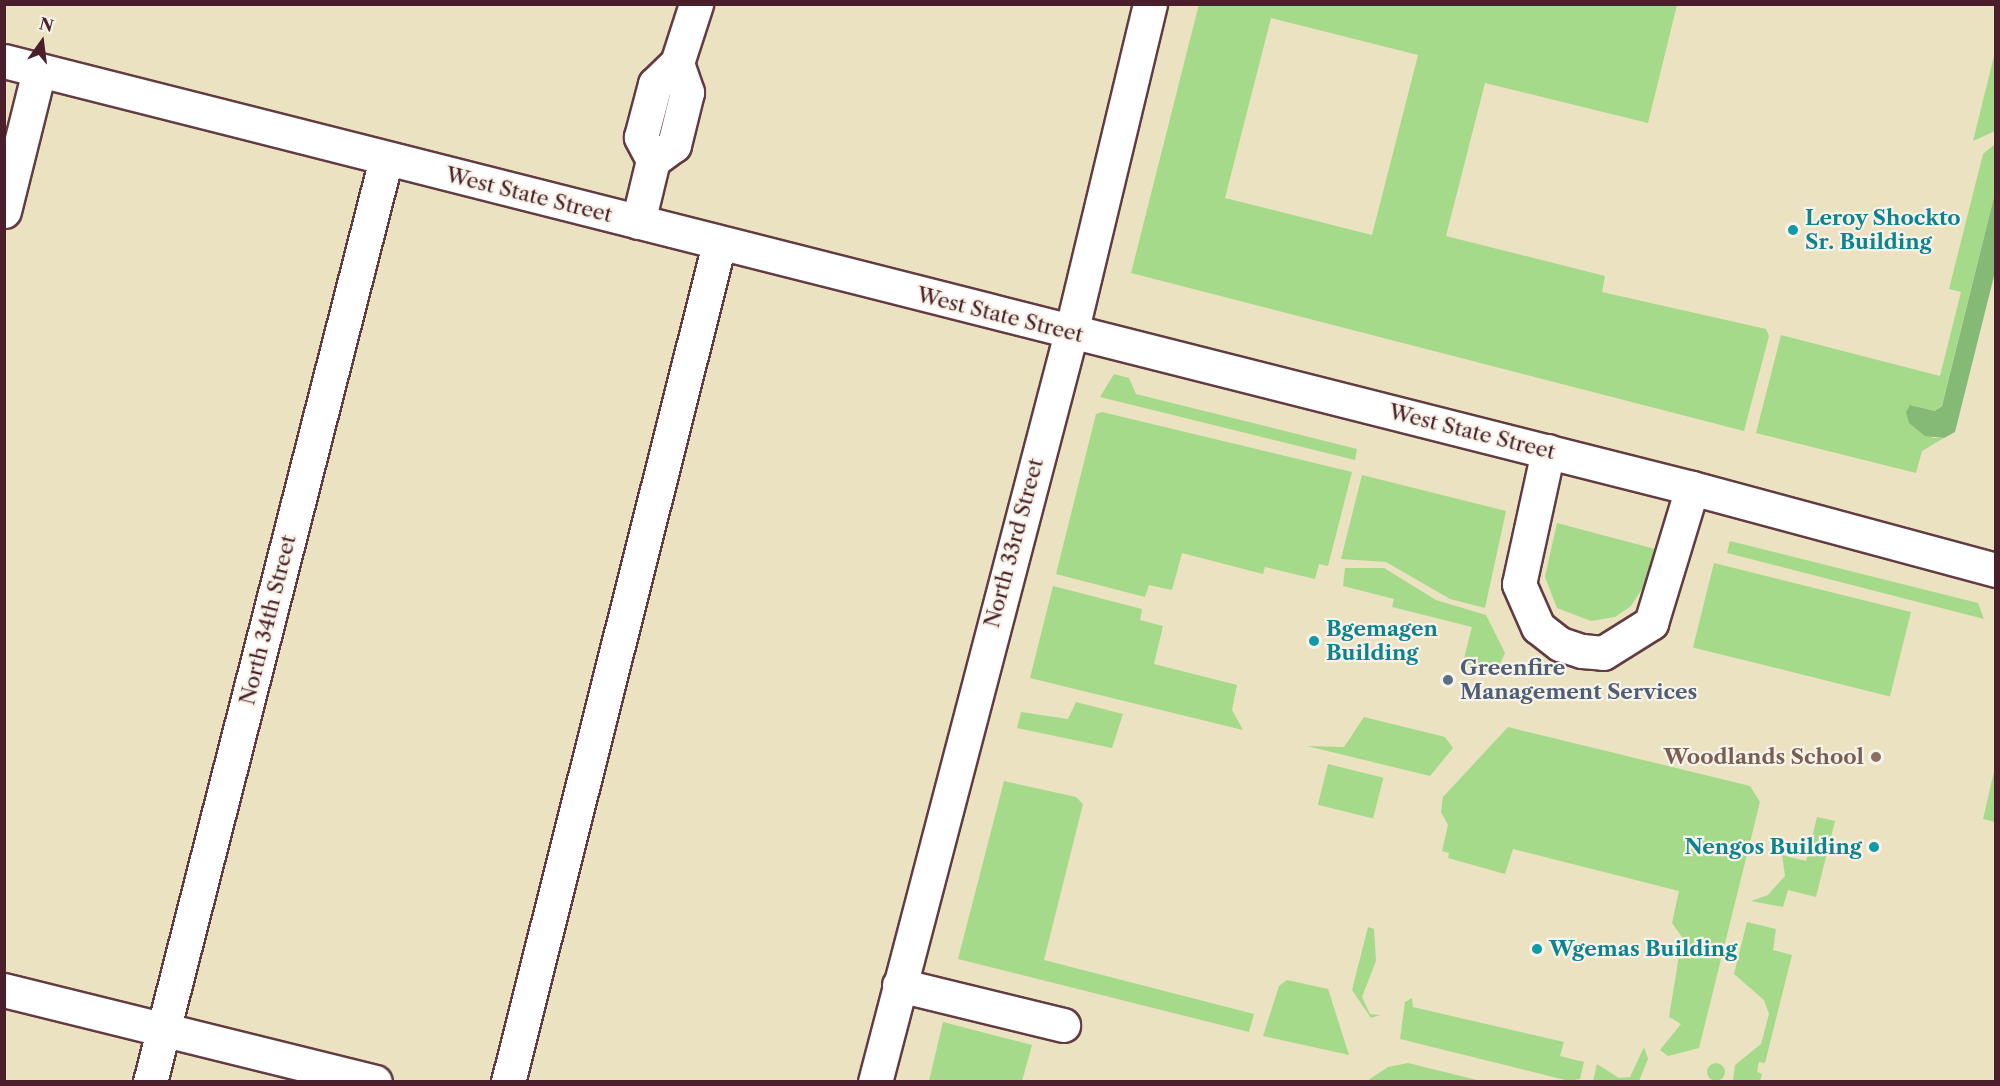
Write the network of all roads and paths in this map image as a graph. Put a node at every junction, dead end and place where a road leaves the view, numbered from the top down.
1 (696, 4) edge
2 (1150, 4) edge
3 (4, 61) edge
4 (39, 71) junction
5 (386, 159) junction
6 (4, 211) edge
7 (638, 222) junction
8 (719, 244) junction
9 (1071, 333) junction
10 (1548, 451) junction
11 (1692, 488) junction
12 (1995, 570) edge
13 (899, 985) junction
14 (4, 990) edge
15 (1064, 1025) dead end
16 (164, 1029) junction
17 (150, 1082) edge
18 (375, 1082) edge
19 (508, 1082) edge
20 (874, 1082) edge

1 - 7 street
2 - 9 street, North 33rd Street
3 - 4 street, West State Street
4 - 5 street, West State Street
4 - 6 street
5 - 7 street, West State Street
5 - 16 street, North 34th Street
7 - 8 street, West State Street
8 - 9 street, West State Street
8 - 19 street
9 - 10 street, West State Street
9 - 13 street, North 33rd Street
10 - 11 street, West State Street
10 - 11 street
11 - 12 street, West State Street
13 - 15 street
13 - 20 street, North 33rd Street
14 - 16 street
16 - 17 street, North 34th Street
16 - 18 street

